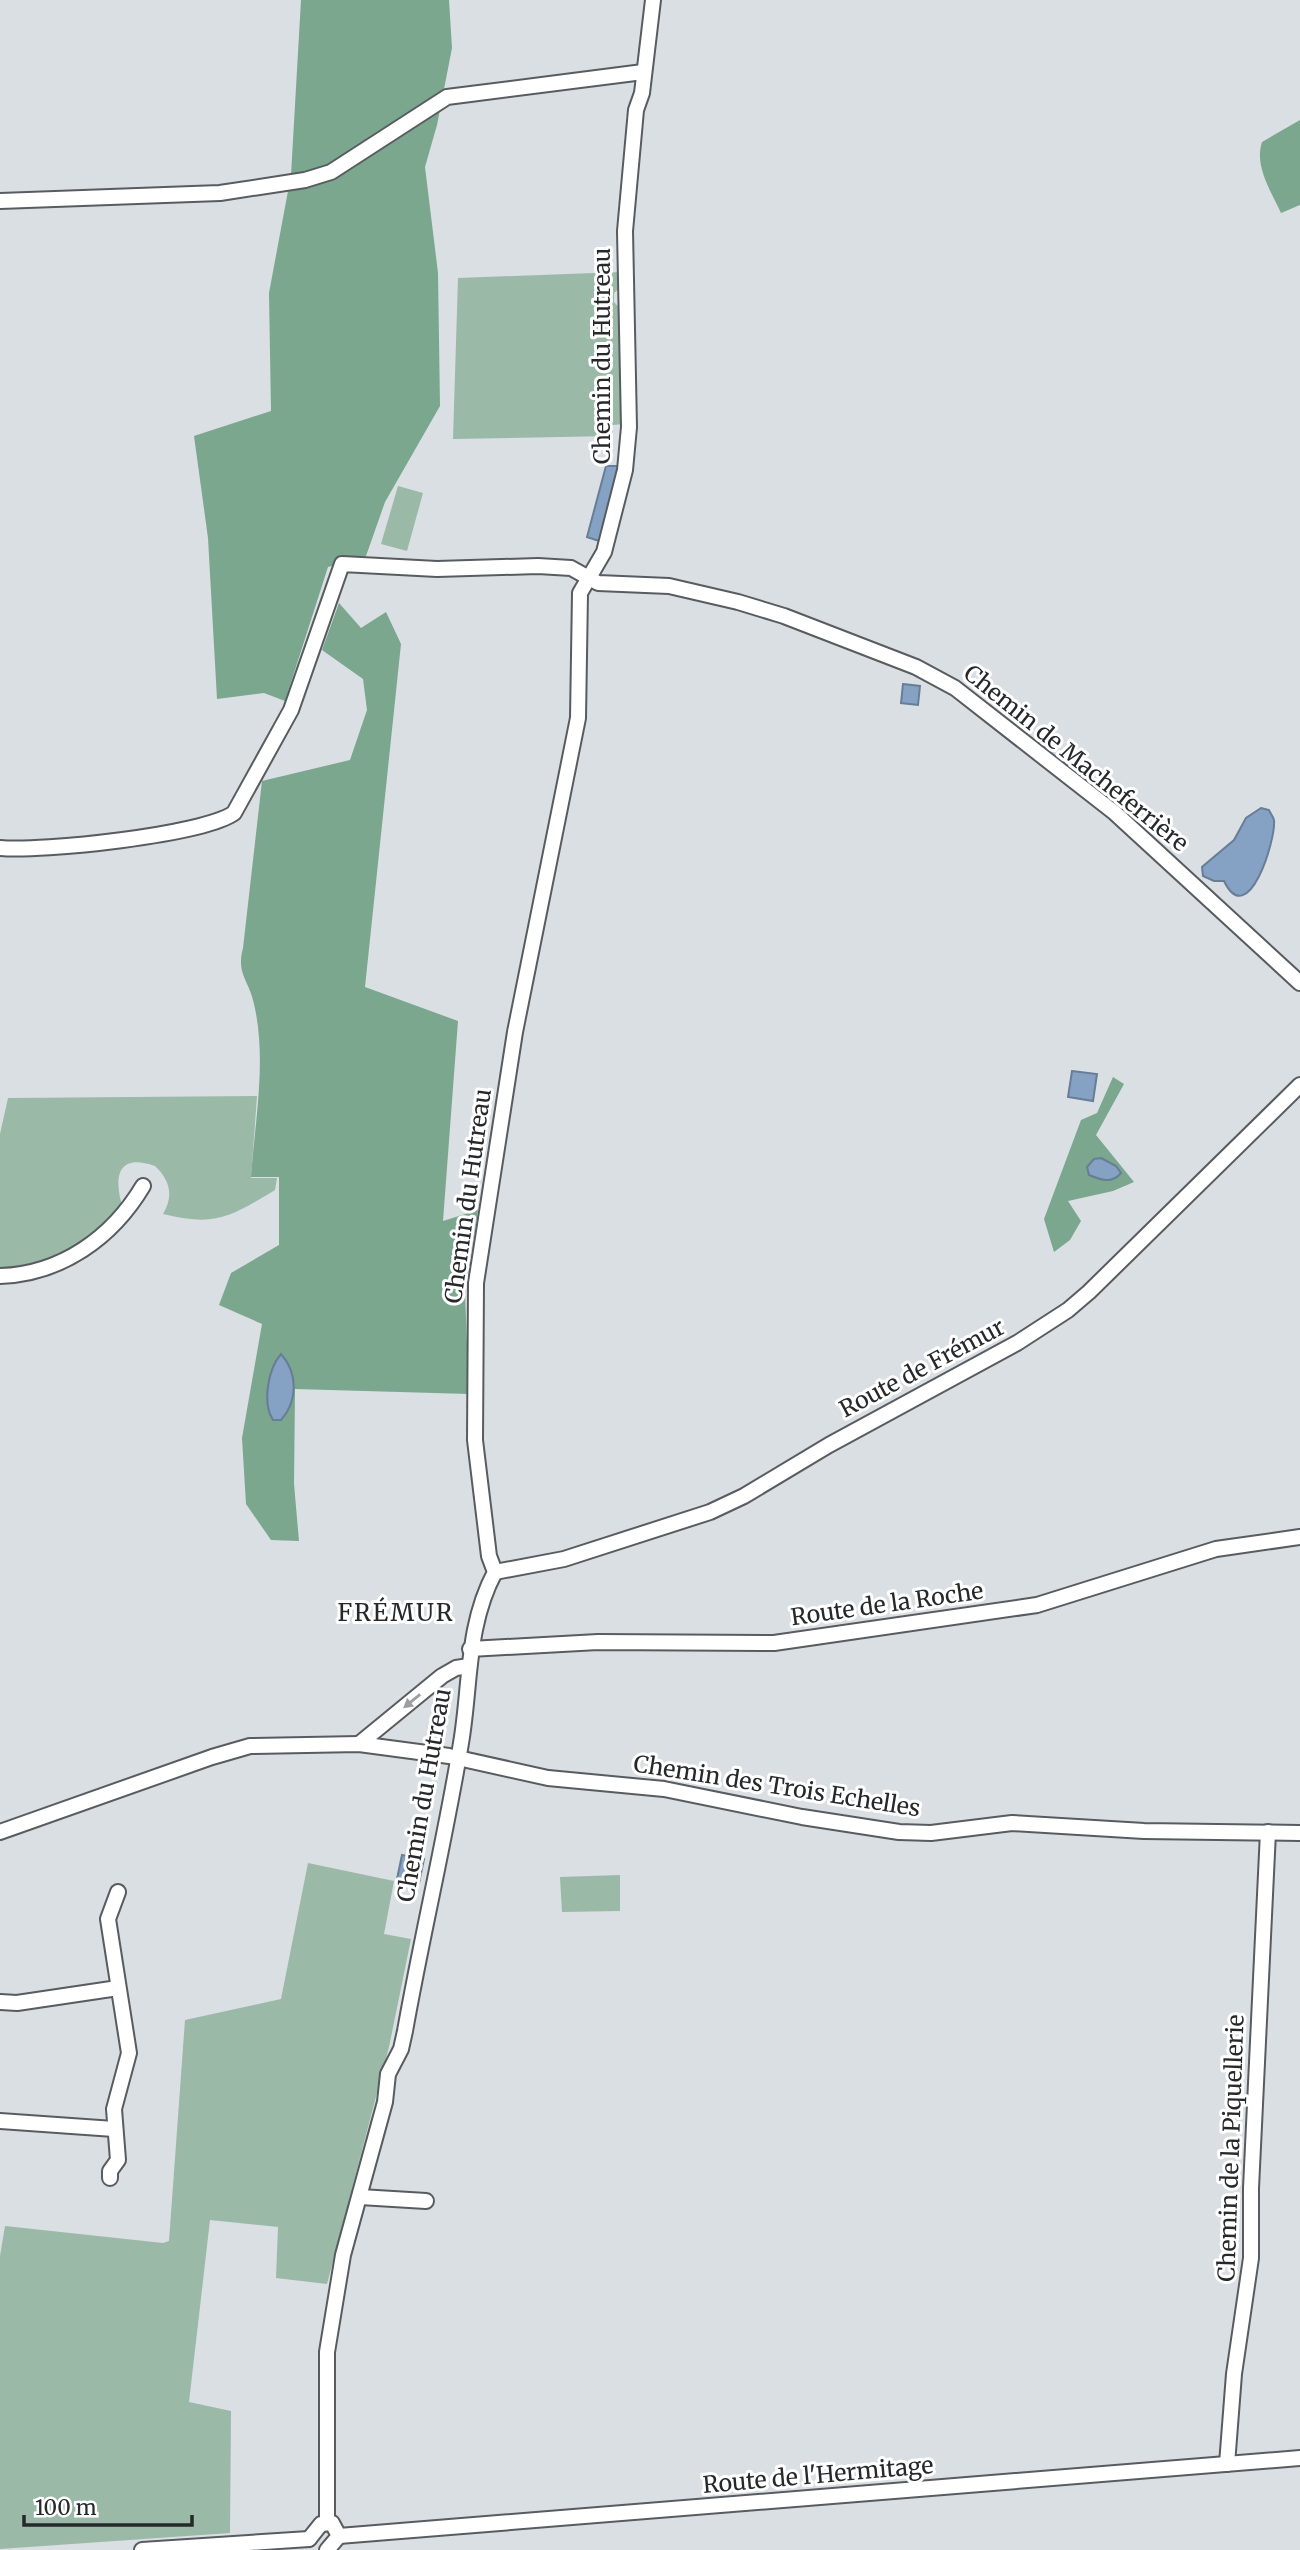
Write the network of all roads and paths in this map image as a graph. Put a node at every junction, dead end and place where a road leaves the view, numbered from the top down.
1 (653, 0) edge
2 (643, 72) junction
3 (0, 201) edge
4 (588, 577) junction
5 (0, 848) edge
6 (1300, 983) edge
7 (1300, 1086) edge
8 (143, 1186) dead end
9 (0, 1276) edge
10 (1300, 1537) edge
11 (495, 1572) junction
12 (470, 1649) junction
13 (468, 1666) junction
14 (359, 1744) junction
15 (458, 1760) junction
16 (0, 1832) edge
17 (1268, 1832) junction
18 (1300, 1833) edge
19 (118, 1892) dead end
20 (118, 1988) junction
21 (0, 2002) edge
22 (0, 2121) edge
23 (114, 2129) junction
24 (110, 2178) dead end
25 (360, 2197) junction
26 (426, 2201) dead end
27 (1300, 2458) edge
28 (1227, 2464) junction
29 (327, 2521) junction
30 (339, 2536) junction
31 (312, 2545) edge
32 (256, 2546) edge
33 (172, 2549) edge
34 (142, 2550) edge
35 (327, 2550) edge

1 - 2 street, Chemin du Hutreau
2 - 3 street
2 - 4 street, Chemin du Hutreau
4 - 5 street, Chemin de Macheferrière
4 - 6 street, Chemin de Macheferrière
4 - 11 street, Chemin du Hutreau
7 - 11 street, Route de Frémur
8 - 9 street
10 - 12 street, Route de la Roche
11 - 12 street, Chemin du Hutreau
12 - 13 street, Chemin du Hutreau
13 -> 14 street
13 - 15 street, Chemin du Hutreau
14 - 15 street, Chemin des Trois Echelles
14 - 16 street, Chemin des Trois Echelles
15 - 17 street, Chemin des Trois Echelles
15 - 25 street, Chemin du Hutreau
17 - 18 street, Chemin des Trois Echelles
17 - 28 street, Chemin de la Piquellerie
19 - 20 street
20 - 21 street
20 - 23 street
22 - 23 street
23 - 24 street
25 - 26 street
25 - 29 street, Chemin du Hutreau
27 - 28 street, Route de l'Hermitage
28 - 30 street, Route de l'Hermitage
29 - 30 street
29 - 31 street
30 - 35 street
31 - 32 street
32 - 33 street
33 - 34 street

